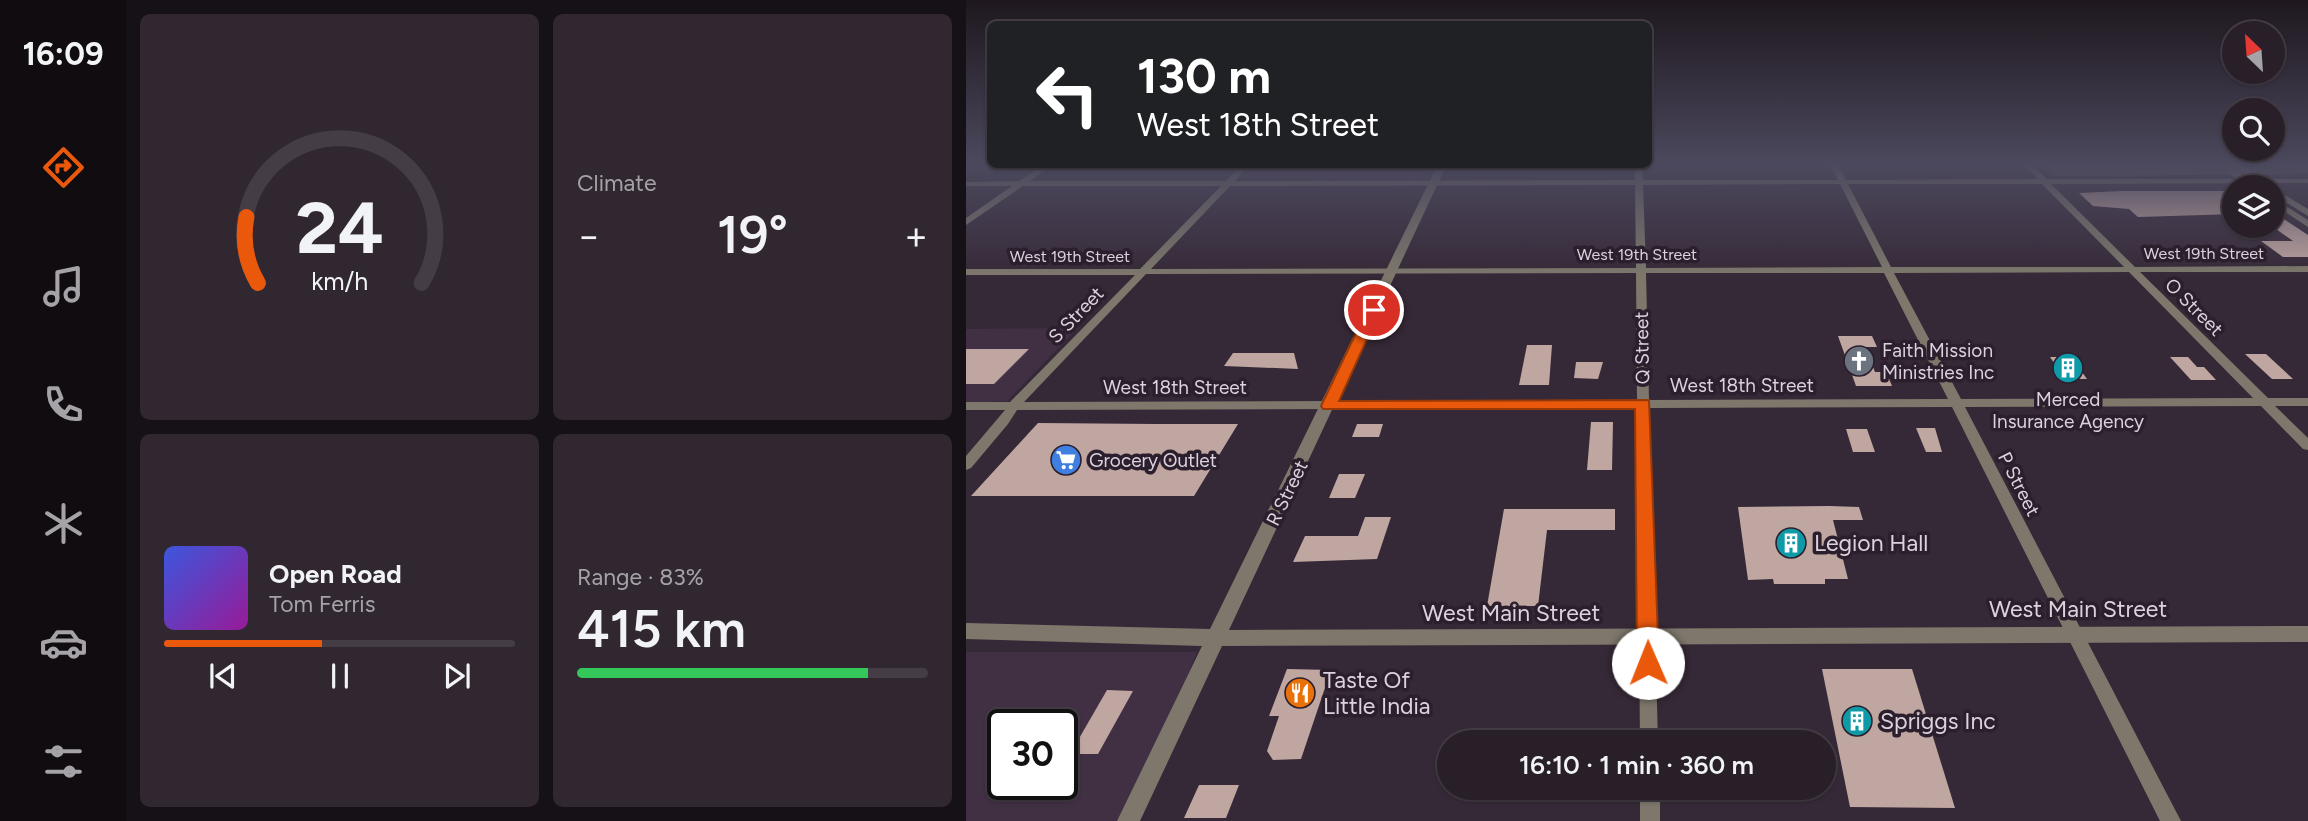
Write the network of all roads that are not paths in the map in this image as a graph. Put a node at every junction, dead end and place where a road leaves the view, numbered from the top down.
1 (996, 201) edge
2 (1211, 201) edge
3 (1425, 201) edge
4 (1639, 201) edge
5 (1852, 201) edge
6 (2064, 201) edge
7 (2290, 201) edge
8 (2285, 208) edge
9 (2308, 213) edge
10 (966, 222) edge
11 (2308, 223) edge
12 (2132, 269) junction
13 (2308, 269) edge
14 (1641, 270) junction
15 (1888, 270) junction
16 (1143, 271) junction
17 (1393, 271) junction
18 (966, 272) edge
19 (2308, 402) edge
20 (2264, 403) junction
21 (1643, 404) junction
22 (1956, 404) junction
23 (966, 406) edge
24 (1013, 406) junction
25 (1329, 406) junction
26 (2308, 446) edge
27 (966, 465) edge
28 (966, 631) edge
29 (2308, 634) edge
30 (2074, 635) junction
31 (1647, 637) junction
32 (1217, 638) junction
33 (1649, 730) edge
34 (1650, 800) edge
35 (1128, 821) edge
36 (1650, 821) edge
37 (2171, 821) edge

1 - 10 street
2 - 16 street, S Street
3 - 17 street, R Street
4 - 14 street, Q Street
5 - 15 street, P Street
6 - 12 street, O Street
7 - 9 street
8 - 11 street
12 - 13 street, West 19th Street
12 - 15 street, West 19th Street
12 - 20 street, O Street
14 - 15 street, West 19th Street
14 - 17 street, West 19th Street
14 - 21 street, Q Street
15 - 22 street, P Street
16 - 17 street, West 19th Street
16 - 18 street, West 19th Street
16 - 24 street, S Street
17 - 25 street, R Street
19 - 20 street, West 18th Street
20 - 22 street, West 18th Street
20 - 26 street, O Street
21 - 22 street, West 18th Street
21 - 25 street, West 18th Street
21 - 31 street, Q Street
22 - 30 street, P Street
23 - 24 street, West 18th Street
24 - 25 street, West 18th Street
24 - 27 street, S Street
25 - 32 street, R Street
28 - 32 street, West Main Street
29 - 30 street, West Main Street
30 - 31 street, West Main Street
30 - 37 street, P Street
31 - 32 street, West Main Street
31 - 33 street, Q Street
32 - 35 street, R Street
34 - 36 street

